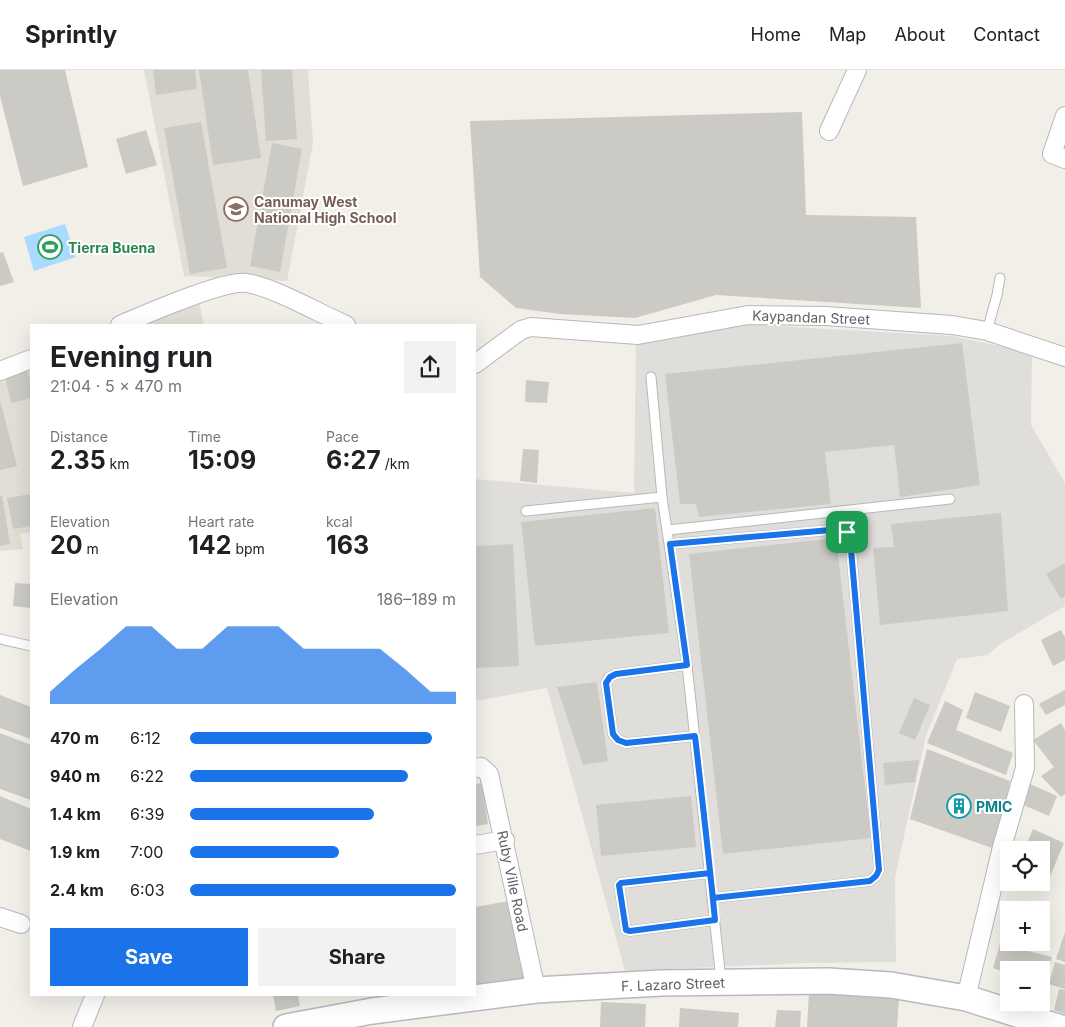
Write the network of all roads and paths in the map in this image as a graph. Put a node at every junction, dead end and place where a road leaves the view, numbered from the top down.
1 (857, 70) edge
2 (1065, 116) edge
3 (829, 130) dead end
4 (1065, 159) edge
5 (1000, 278) dead end
6 (123, 324) edge
7 (344, 324) edge
8 (987, 330) junction
9 (1065, 357) edge
10 (30, 359) edge
11 (476, 363) edge
12 (0, 371) edge
13 (651, 377) dead end
14 (662, 497) junction
15 (950, 498) dead end
16 (526, 511) dead end
17 (668, 530) junction
18 (670, 544) junction
19 (0, 639) edge
20 (30, 646) edge
21 (687, 665) junction
22 (1024, 704) dead end
23 (695, 736) junction
24 (482, 771) edge
25 (504, 840) junction
26 (476, 846) edge
27 (710, 873) junction
28 (713, 898) junction
29 (0, 917) edge
30 (715, 920) junction
31 (21, 924) dead end
32 (721, 982) junction
33 (536, 990) junction
34 (95, 996) edge
35 (966, 998) junction
36 (82, 1027) edge
37 (286, 1027) edge
38 (1058, 1027) edge

1 - 3 street
2 - 4 street
5 - 8 lane
6 - 7 street
8 - 9 street, Kaypandan Street
8 - 11 street, Kaypandan Street
10 - 12 street
13 - 14 lane
14 - 16 lane
14 - 17 lane
15 - 17 lane
17 - 18 lane
18 - 21 lane
18 - 28 lane
19 - 20 lane
21 - 23 lane
21 - 23 lane
22 - 35 street
23 - 27 lane
24 - 25 street, Ruby Ville Road
25 - 26 street
25 - 33 street, Ruby Ville Road
27 - 28 lane
27 - 30 lane
28 - 30 lane
29 - 31 street
30 - 32 lane
32 - 33 street, F. Lazaro Street
32 - 35 street, F. Lazaro Street
33 - 37 street, F. Lazaro Street
34 - 36 street
35 - 38 street, F. Lazaro Street

